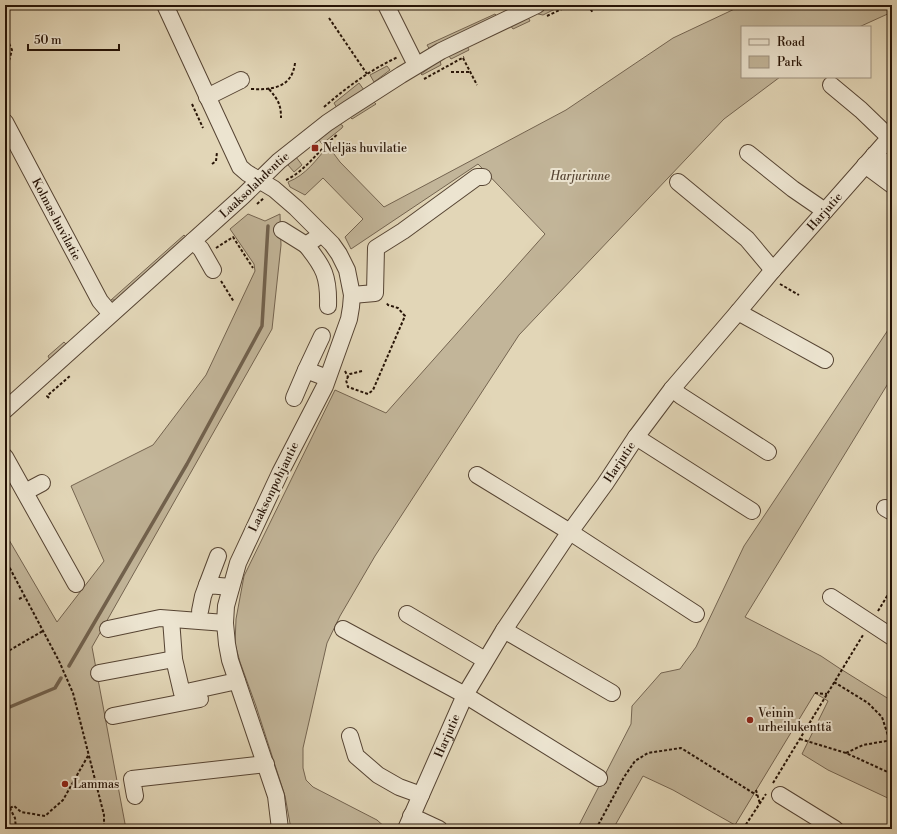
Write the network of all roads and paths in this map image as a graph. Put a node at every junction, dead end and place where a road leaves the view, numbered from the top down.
1 (165, 5) edge
2 (386, 5) edge
3 (570, 5) edge
4 (588, 5) edge
5 (539, 12) edge
6 (593, 13) dead end
7 (329, 18) dead end
8 (8, 41) dead end
9 (468, 54) dead end
10 (463, 58) junction
11 (295, 63) dead end
12 (416, 65) junction
13 (451, 72) dead end
14 (470, 72) junction
15 (368, 74) dead end
16 (5, 75) edge
17 (422, 80) dead end
18 (238, 82) joint
19 (477, 84) dead end
20 (830, 85) dead end
21 (269, 89) junction
22 (207, 97) junction
23 (192, 104) dead end
24 (281, 118) dead end
25 (5, 122) edge
26 (203, 128) dead end
27 (341, 132) dead end
28 (891, 136) edge
29 (217, 150) dead end
30 (748, 153) dead end
31 (869, 160) junction
32 (212, 164) dead end
33 (892, 167) edge
34 (482, 177) dead end
35 (260, 180) junction
36 (678, 182) dead end
37 (892, 185) edge
38 (274, 189) junction
39 (825, 211) junction
40 (282, 230) dead end
41 (322, 234) junction
42 (193, 241) junction
43 (306, 245) junction
44 (205, 255) junction
45 (253, 268) dead end
46 (213, 270) joint
47 (770, 273) junction
48 (352, 295) junction
49 (799, 295) dead end
50 (234, 302) dead end
51 (388, 305) dead end
52 (328, 306) dead end
53 (738, 312) junction
54 (111, 314) junction
55 (322, 336) dead end
56 (825, 360) dead end
57 (306, 370) junction
58 (362, 372) dead end
59 (71, 375) dead end
60 (327, 378) junction
61 (672, 389) junction
62 (49, 398) dead end
63 (294, 398) dead end
64 (5, 410) edge
65 (636, 437) junction
66 (768, 452) dead end
67 (5, 457) edge
68 (477, 475) dead end
69 (42, 483) dead end
70 (25, 492) junction
71 (752, 511) dead end
72 (570, 532) junction
73 (218, 556) dead end
74 (5, 559) edge
75 (76, 584) dead end
76 (207, 585) junction
77 (231, 587) junction
78 (892, 588) edge
79 (25, 596) junction
80 (830, 597) dead end
81 (19, 599) dead end
82 (200, 611) dead end
83 (407, 614) dead end
84 (696, 614) dead end
85 (171, 619) junction
86 (225, 623) junction
87 (870, 623) junction
88 (108, 629) dead end
89 (343, 629) dead end
90 (504, 630) junction
91 (43, 632) junction
92 (892, 637) edge
93 (5, 653) edge
94 (174, 659) junction
95 (485, 660) junction
96 (99, 673) dead end
97 (834, 682) junction
98 (239, 686) junction
99 (612, 693) dead end
100 (815, 693) dead end
101 (827, 694) junction
102 (465, 695) junction
103 (113, 716) dead end
104 (350, 736) dead end
105 (799, 739) junction
106 (891, 740) edge
107 (892, 748) edge
108 (846, 753) junction
109 (89, 754) junction
110 (266, 764) junction
111 (892, 774) edge
112 (599, 778) dead end
113 (756, 790) dead end
114 (772, 792) junction
115 (421, 795) junction
116 (134, 796) dead end
117 (758, 796) junction
118 (5, 799) edge
119 (760, 804) junction
120 (10, 808) junction
121 (408, 823) edge
122 (16, 829) edge
123 (104, 829) edge
124 (280, 829) edge
125 (439, 829) edge
126 (596, 829) edge
127 (743, 829) edge
128 (835, 829) edge

1 - 22 street
2 - 12 street
3 - 5 path
4 - 6 path
5 - 12 street, Laaksolahdentie
7 - 15 path
8 - 16 path
9 - 10 path
10 - 14 path
10 - 17 path
11 - 21 path
12 - 35 street, Laaksolahdentie
13 - 14 path
14 - 19 path
18 - 21 path
18 - 22 street
20 - 28 street
21 - 24 path
22 - 35 street
23 - 26 path
25 - 54 street, Kolmas huvilatie
27 - 38 path
28 - 31 street, Harjutie
29 - 32 path
30 - 39 street
31 - 33 street
31 - 37 street
31 - 39 street, Harjutie
34 - 48 street
35 - 38 street, Laaksonpohjantie
35 - 42 street, Laaksolahdentie
36 - 47 street
38 - 41 street, Laaksonpohjantie
39 - 47 street, Harjutie
40 - 43 street
41 - 43 street
41 - 48 street, Laaksonpohjantie
42 - 44 street
42 - 54 street, Laaksolahdentie
43 - 52 street
44 - 45 path
44 - 46 street
46 - 50 path
47 - 49 path
47 - 53 street, Harjutie
48 - 60 street, Laaksonpohjantie
51 - 58 path
53 - 56 street
53 - 61 street, Harjutie
54 - 64 street, Laaksolahdentie
55 - 57 street
57 - 60 street
57 - 63 street
59 - 62 path
60 - 77 street, Laaksonpohjantie
61 - 65 street, Harjutie
61 - 66 street
65 - 71 street
65 - 72 street, Harjutie
67 - 70 street
68 - 72 street
69 - 70 street
70 - 75 street
72 - 84 street
72 - 90 street, Harjutie
73 - 76 street
74 - 79 path
76 - 77 street
76 - 82 street
77 - 86 street, Laaksonpohjantie
78 - 87 path
79 - 81 path
79 - 91 path
80 - 87 street
83 - 95 street
85 - 86 street
85 - 88 street
85 - 94 street
86 - 98 street, Laaksonpohjantie
87 - 92 street
87 - 97 path
89 - 102 street
90 - 95 street, Harjutie
90 - 99 street
91 - 93 path
91 - 109 path
94 - 96 street
94 - 98 street
95 - 102 street, Harjutie
97 - 101 path
97 - 106 path
98 - 103 street
98 - 110 street, Laaksonpohjantie
100 - 101 path
101 - 105 path
102 - 112 street
102 - 115 street, Harjutie
104 - 115 street
105 - 108 path
105 - 114 path
106 - 107 path
106 - 108 path
108 - 111 path
109 - 120 path
109 - 123 path
110 - 116 street
110 - 124 street, Laaksonpohjantie
113 - 117 path
114 - 119 path
114 - 128 street
115 - 121 street, Harjutie
117 - 119 path
117 - 126 path
118 - 120 path
119 - 127 path
120 - 122 path
121 - 125 street

